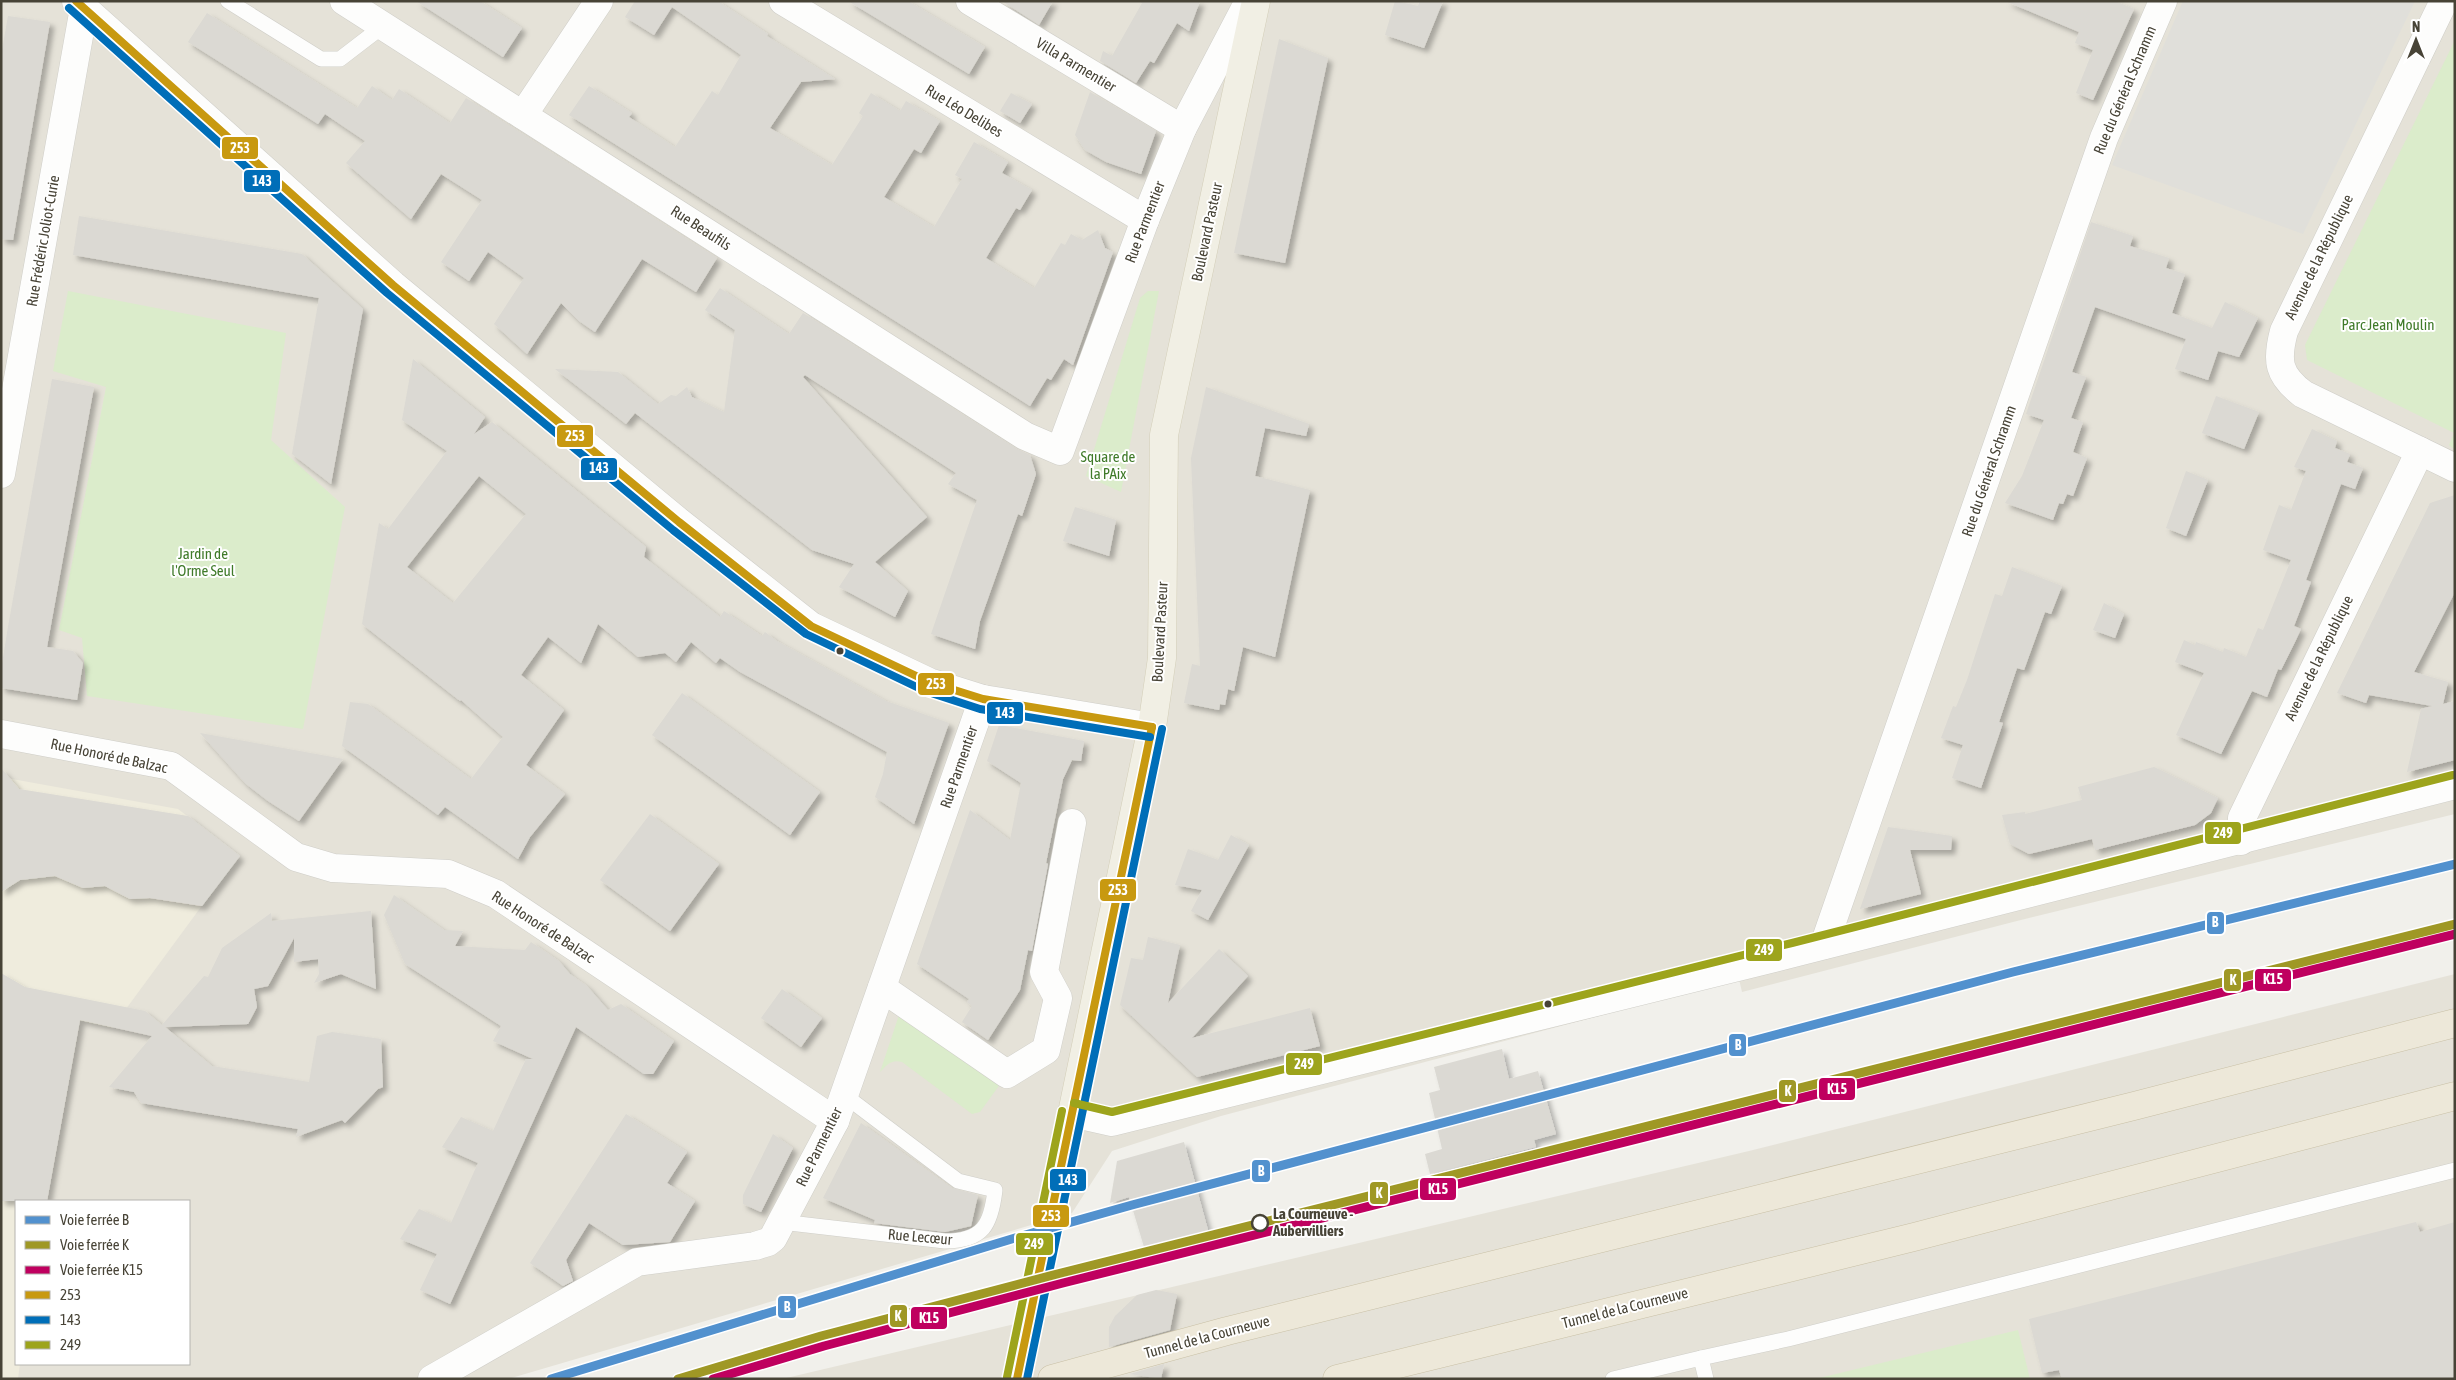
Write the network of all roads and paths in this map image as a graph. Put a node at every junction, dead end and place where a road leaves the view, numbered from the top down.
1 (228, 1) edge
2 (344, 1) edge
3 (600, 1) edge
4 (783, 1) edge
5 (970, 1) edge
6 (1249, 1) edge
7 (1256, 1) edge
8 (2163, 1) edge
9 (2444, 1) edge
10 (80, 5) edge
11 (383, 26) junction
12 (523, 115) junction
13 (1182, 129) junction
14 (1145, 220) junction
15 (1060, 451) joint
16 (2420, 451) junction
17 (2455, 468) edge
18 (1, 474) edge
19 (983, 699) junction
20 (1152, 727) junction
21 (1, 734) edge
22 (2455, 785) edge
23 (1072, 822) dead end
24 (2241, 841) junction
25 (1824, 945) junction
26 (882, 988) junction
27 (2455, 1023) edge
28 (844, 1095) junction
29 (2455, 1096) edge
30 (1072, 1113) junction
31 (835, 1121) junction
32 (2455, 1170) edge
33 (781, 1222) junction
34 (1701, 1358) junction
35 (432, 1379) edge
36 (1017, 1379) edge
37 (1052, 1379) edge
38 (1337, 1379) edge
39 (1613, 1379) edge
40 (1706, 1379) edge

1 - 11 lane
2 - 11 street, Rue Beaufils
3 - 12 street
4 - 14 street, Rue Léo Delibes
5 - 13 street, Villa Parmentier
6 - 13 street, Rue Parmentier
7 - 20 main road, Boulevard Pasteur
8 - 25 street, Rue du Général Schramm
9 - 16 street, Avenue de la République
10 - 18 street, Rue Frédéric Joliot-Curie
10 - 19 street
11 - 12 street, Rue Beaufils
12 - 15 street, Rue Beaufils
13 - 14 street, Rue Parmentier
14 - 15 street, Rue Parmentier
16 - 17 street, Avenue de la République
16 - 24 street, Avenue de la République
19 - 20 street
19 - 26 street, Rue Parmentier
20 - 30 main road, Boulevard Pasteur
21 - 31 street, Rue Honoré de Balzac
22 - 24 street
23 - 26 street
24 - 25 street
25 - 30 street
26 - 28 street, Rue Parmentier
27 - 37 highway, Tunnel de la Courneuve
28 - 31 street, Rue Parmentier
28 - 33 lane, Rue Lecœur
29 - 38 highway, Tunnel de la Courneuve
30 - 36 main road, Boulevard Pasteur
31 - 33 street, Rue Parmentier
32 - 34 lane
33 - 35 street, Rue Parmentier
34 - 39 lane
34 - 40 lane

